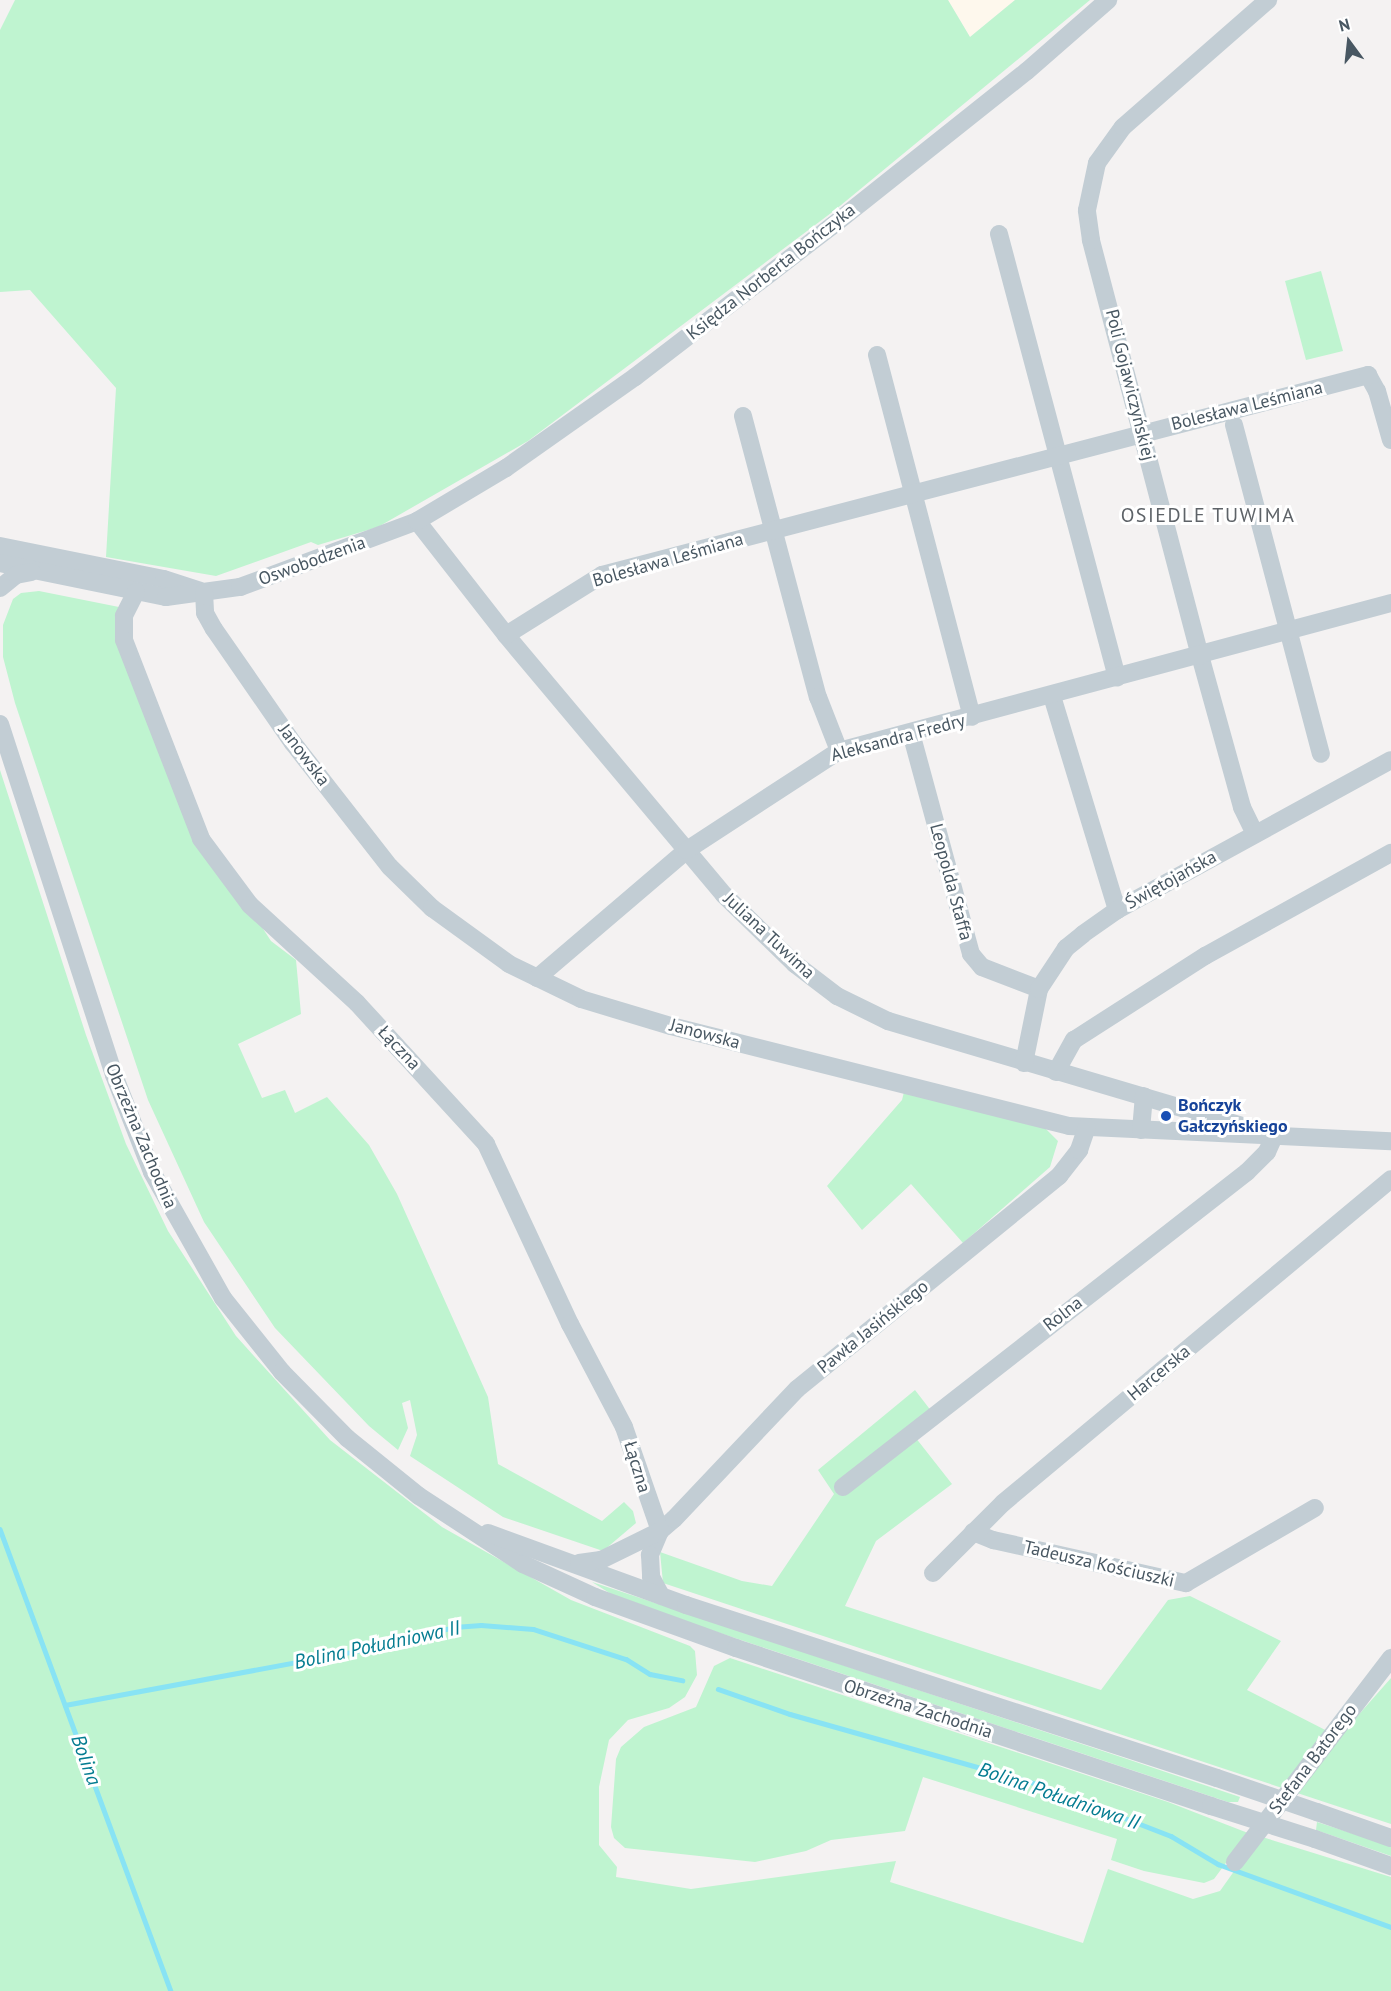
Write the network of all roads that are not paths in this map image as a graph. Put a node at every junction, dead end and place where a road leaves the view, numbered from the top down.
1 (1108, 0) edge
2 (1268, 0) edge
3 (999, 234) dead end
4 (877, 355) dead end
5 (743, 416) dead end
6 (1234, 425) dead end
7 (1143, 433) junction
8 (1391, 440) edge
9 (1057, 456) junction
10 (915, 495) junction
11 (417, 521) junction
12 (772, 531) junction
13 (3, 551) edge
14 (37, 571) junction
15 (0, 588) edge
16 (136, 592) junction
17 (204, 592) junction
18 (1391, 603) edge
19 (1287, 632) junction
20 (506, 636) junction
21 (1200, 656) junction
22 (1117, 678) junction
23 (1052, 696) junction
24 (972, 717) junction
25 (0, 724) edge
26 (911, 733) junction
27 (839, 751) junction
28 (1321, 754) dead end
29 (1391, 760) edge
30 (1255, 834) junction
31 (687, 850) junction
32 (1391, 853) edge
33 (1117, 910) junction
34 (537, 978) junction
35 (1040, 989) junction
36 (1024, 1063) junction
37 (1056, 1072) junction
38 (1144, 1096) junction
39 (1087, 1127) junction
40 (1142, 1130) junction
41 (1272, 1134) junction
42 (1391, 1141) edge
43 (1391, 1179) edge
44 (843, 1487) dead end
45 (1315, 1508) dead end
46 (458, 1522) junction
47 (660, 1531) junction
48 (973, 1532) junction
49 (574, 1563) junction
50 (933, 1573) dead end
51 (661, 1596) junction
52 (1391, 1658) edge
53 (1391, 1838) edge
54 (1235, 1862) dead end
55 (1391, 1866) edge

1 - 11 street, Księdza Norberta Bończyka
2 - 7 street, Poli Gojawiczyńskiej
3 - 9 street
4 - 10 street
5 - 12 street
6 - 19 street
7 - 8 street, Bolesława Leśmiana
7 - 9 street, Bolesława Leśmiana
7 - 21 street, Poli Gojawiczyńskiej
9 - 10 street, Bolesława Leśmiana
9 - 22 street
10 - 12 street, Bolesława Leśmiana
10 - 24 street
11 - 17 street, Oswobodzenia
11 - 20 street, Juliana Tuwima
12 - 20 street, Bolesława Leśmiana
12 - 27 street
13 - 14 street, Oswobodzenia
13 - 17 street, Oswobodzenia
14 - 15 street
14 - 16 street, Oswobodzenia
16 - 17 street, Oswobodzenia
16 - 47 street, Łączna
17 - 34 street, Janowska
18 - 19 street, Aleksandra Fredry
19 - 21 street, Aleksandra Fredry
19 - 28 street
20 - 31 street, Juliana Tuwima
21 - 22 street, Aleksandra Fredry
21 - 30 street, Poli Gojawiczyńskiej
22 - 23 street, Aleksandra Fredry
23 - 24 street, Aleksandra Fredry
23 - 33 street
24 - 26 street, Aleksandra Fredry
25 - 46 street, Obrzeżna Zachodnia
26 - 27 street, Aleksandra Fredry
26 - 35 street, Leopolda Staffa
27 - 31 street, Aleksandra Fredry
29 - 30 street, Świętojańska
30 - 33 street, Świętojańska
31 - 34 street, Aleksandra Fredry
31 - 36 street, Juliana Tuwima
32 - 37 street
33 - 35 street, Świętojańska
34 - 39 street, Janowska
35 - 36 street, Świętojańska
36 - 37 street, Juliana Tuwima
37 - 38 street, Juliana Tuwima
38 - 40 street
38 - 41 street, Juliana Tuwima
39 - 40 street, Janowska
39 - 47 street, Pawła Jasińskiego
40 - 41 street, Janowska
41 - 42 street, Janowska
41 - 44 street, Rolna
43 - 48 street, Harcerska
45 - 48 street, Tadeusza Kościuszki
46 - 49 street, Obrzeżna Zachodnia
46 - 55 street, Obrzeżna Zachodnia, bridge
47 - 49 street, Pawła Jasińskiego
47 - 51 street, Pawła Jasińskiego
48 - 50 street, Harcerska
49 - 51 street, Obrzeżna Zachodnia
51 - 53 street, Obrzeżna Zachodnia, bridge
52 - 54 street, Stefana Batorego

